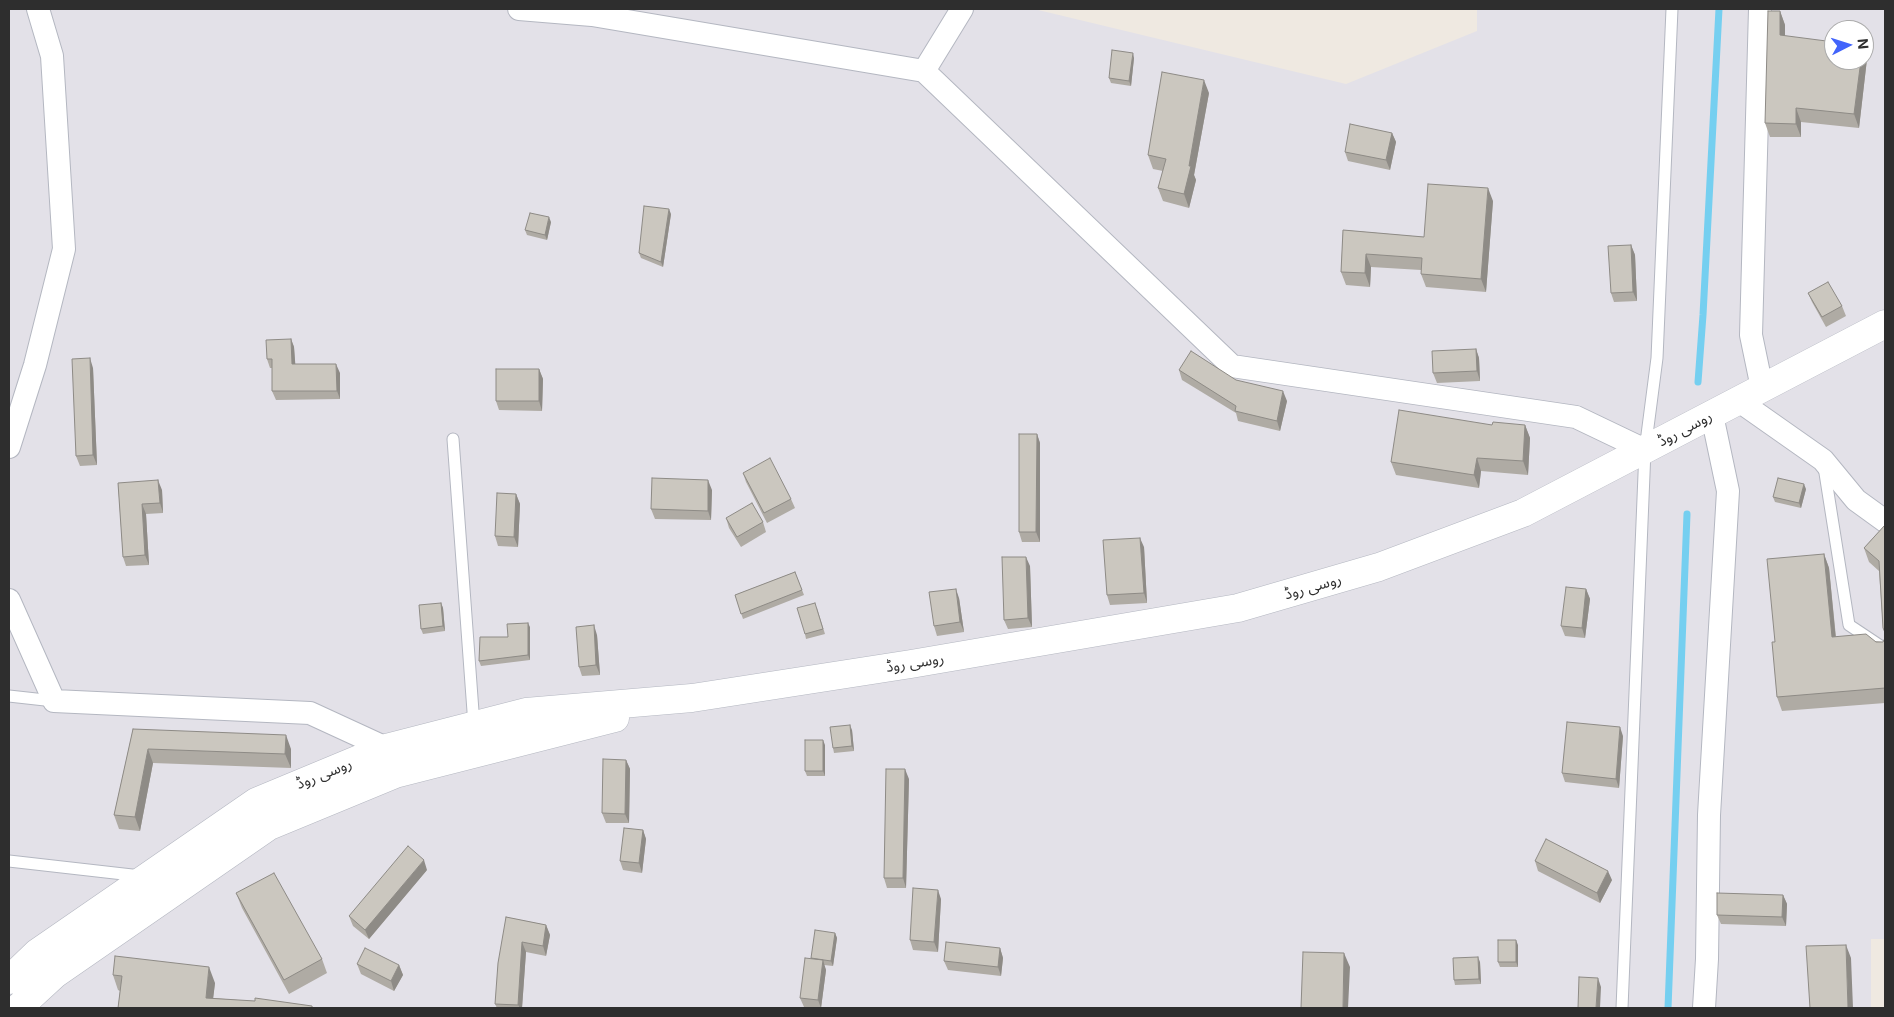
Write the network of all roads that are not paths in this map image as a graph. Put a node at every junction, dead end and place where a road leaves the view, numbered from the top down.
1 (38, 9) edge
2 (519, 9) edge
3 (962, 9) edge
4 (1672, 9) edge
5 (1760, 9) edge
6 (924, 71) junction
7 (1885, 324) edge
8 (1750, 395) junction
9 (1712, 415) junction
10 (453, 438) dead end
11 (9, 447) edge
12 (1645, 450) junction
13 (1823, 460) junction
14 (1885, 520) edge
15 (9, 600) edge
16 (1885, 649) edge
17 (9, 696) edge
18 (692, 698) junction
19 (54, 701) junction
20 (474, 726) junction
21 (386, 748) junction
22 (9, 861) edge
23 (145, 877) junction
24 (9, 980) edge
25 (18, 1008) edge
26 (1622, 1008) edge
27 (1704, 1008) edge

1 - 11 street
2 - 6 street
3 - 6 street
4 - 12 lane
5 - 8 street
6 - 12 street
7 - 8 main road, روسی روڈ
8 - 9 main road, روسی روڈ
8 - 13 street
9 - 12 main road, روسی روڈ
9 - 27 street
10 - 20 lane
12 - 18 main road, روسی روڈ
12 - 26 lane
13 - 14 street
13 - 16 lane
15 - 19 street
17 - 19 lane
18 - 20 main road, روسی روڈ
18 - 25 main road, روسی روڈ
19 - 21 street
20 - 21 main road, روسی روڈ
21 - 23 main road, روسی روڈ
22 - 23 lane
23 - 24 main road, روسی روڈ

